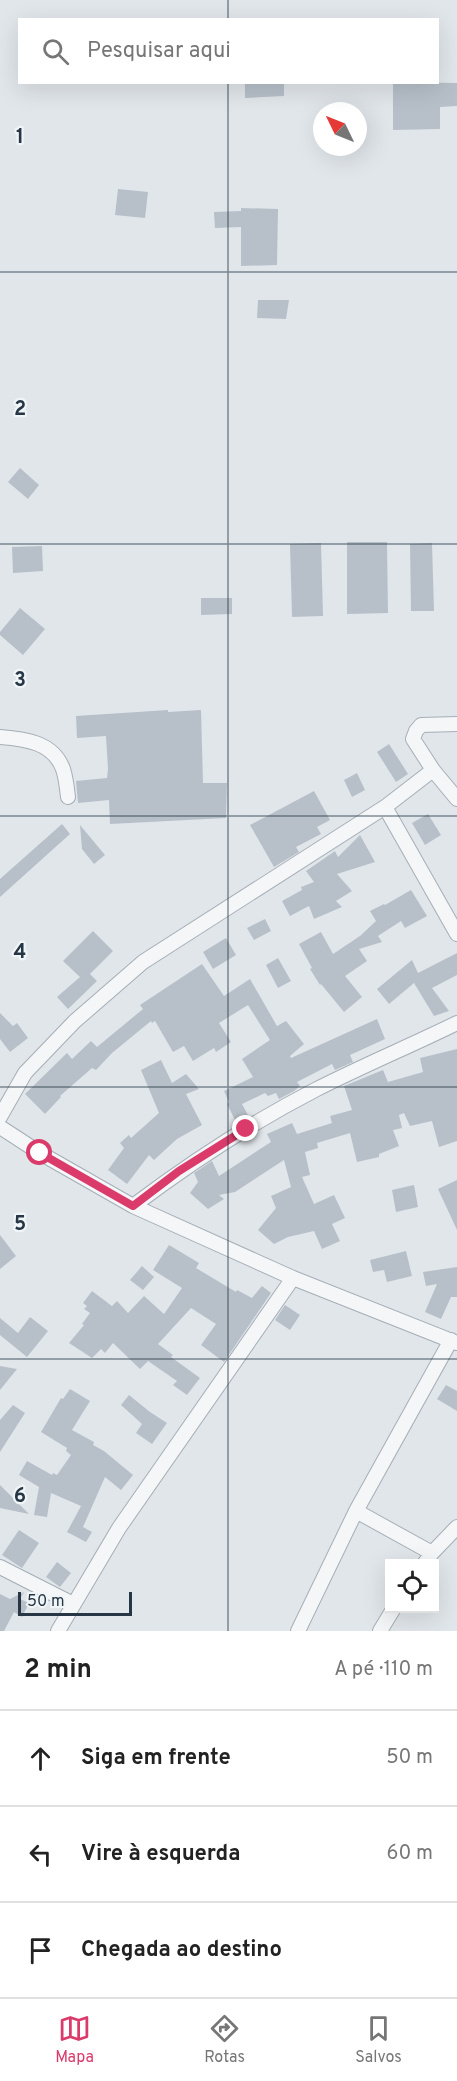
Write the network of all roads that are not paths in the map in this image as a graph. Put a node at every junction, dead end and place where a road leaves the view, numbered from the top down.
1 (457, 724) edge
2 (0, 737) edge
3 (433, 770) junction
4 (68, 797) dead end
5 (457, 799) edge
6 (385, 807) junction
7 (457, 934) edge
8 (457, 1023) edge
9 (0, 1117) edge
10 (0, 1127) edge
11 (133, 1206) junction
12 (293, 1278) junction
13 (454, 1341) edge
14 (356, 1510) junction
15 (457, 1527) edge
16 (428, 1558) edge
17 (0, 1567) edge
18 (73, 1604) junction
19 (391, 1613) edge
20 (57, 1631) edge
21 (298, 1631) edge
22 (380, 1631) edge

1 - 3 street
2 - 4 street
3 - 5 street
3 - 6 street
6 - 7 street
6 - 9 street
8 - 11 street
10 - 11 street
11 - 12 street
12 - 13 street
12 - 18 street
13 - 14 street
14 - 16 street
14 - 21 street
15 - 16 street
17 - 18 street
18 - 20 street
19 - 22 street

